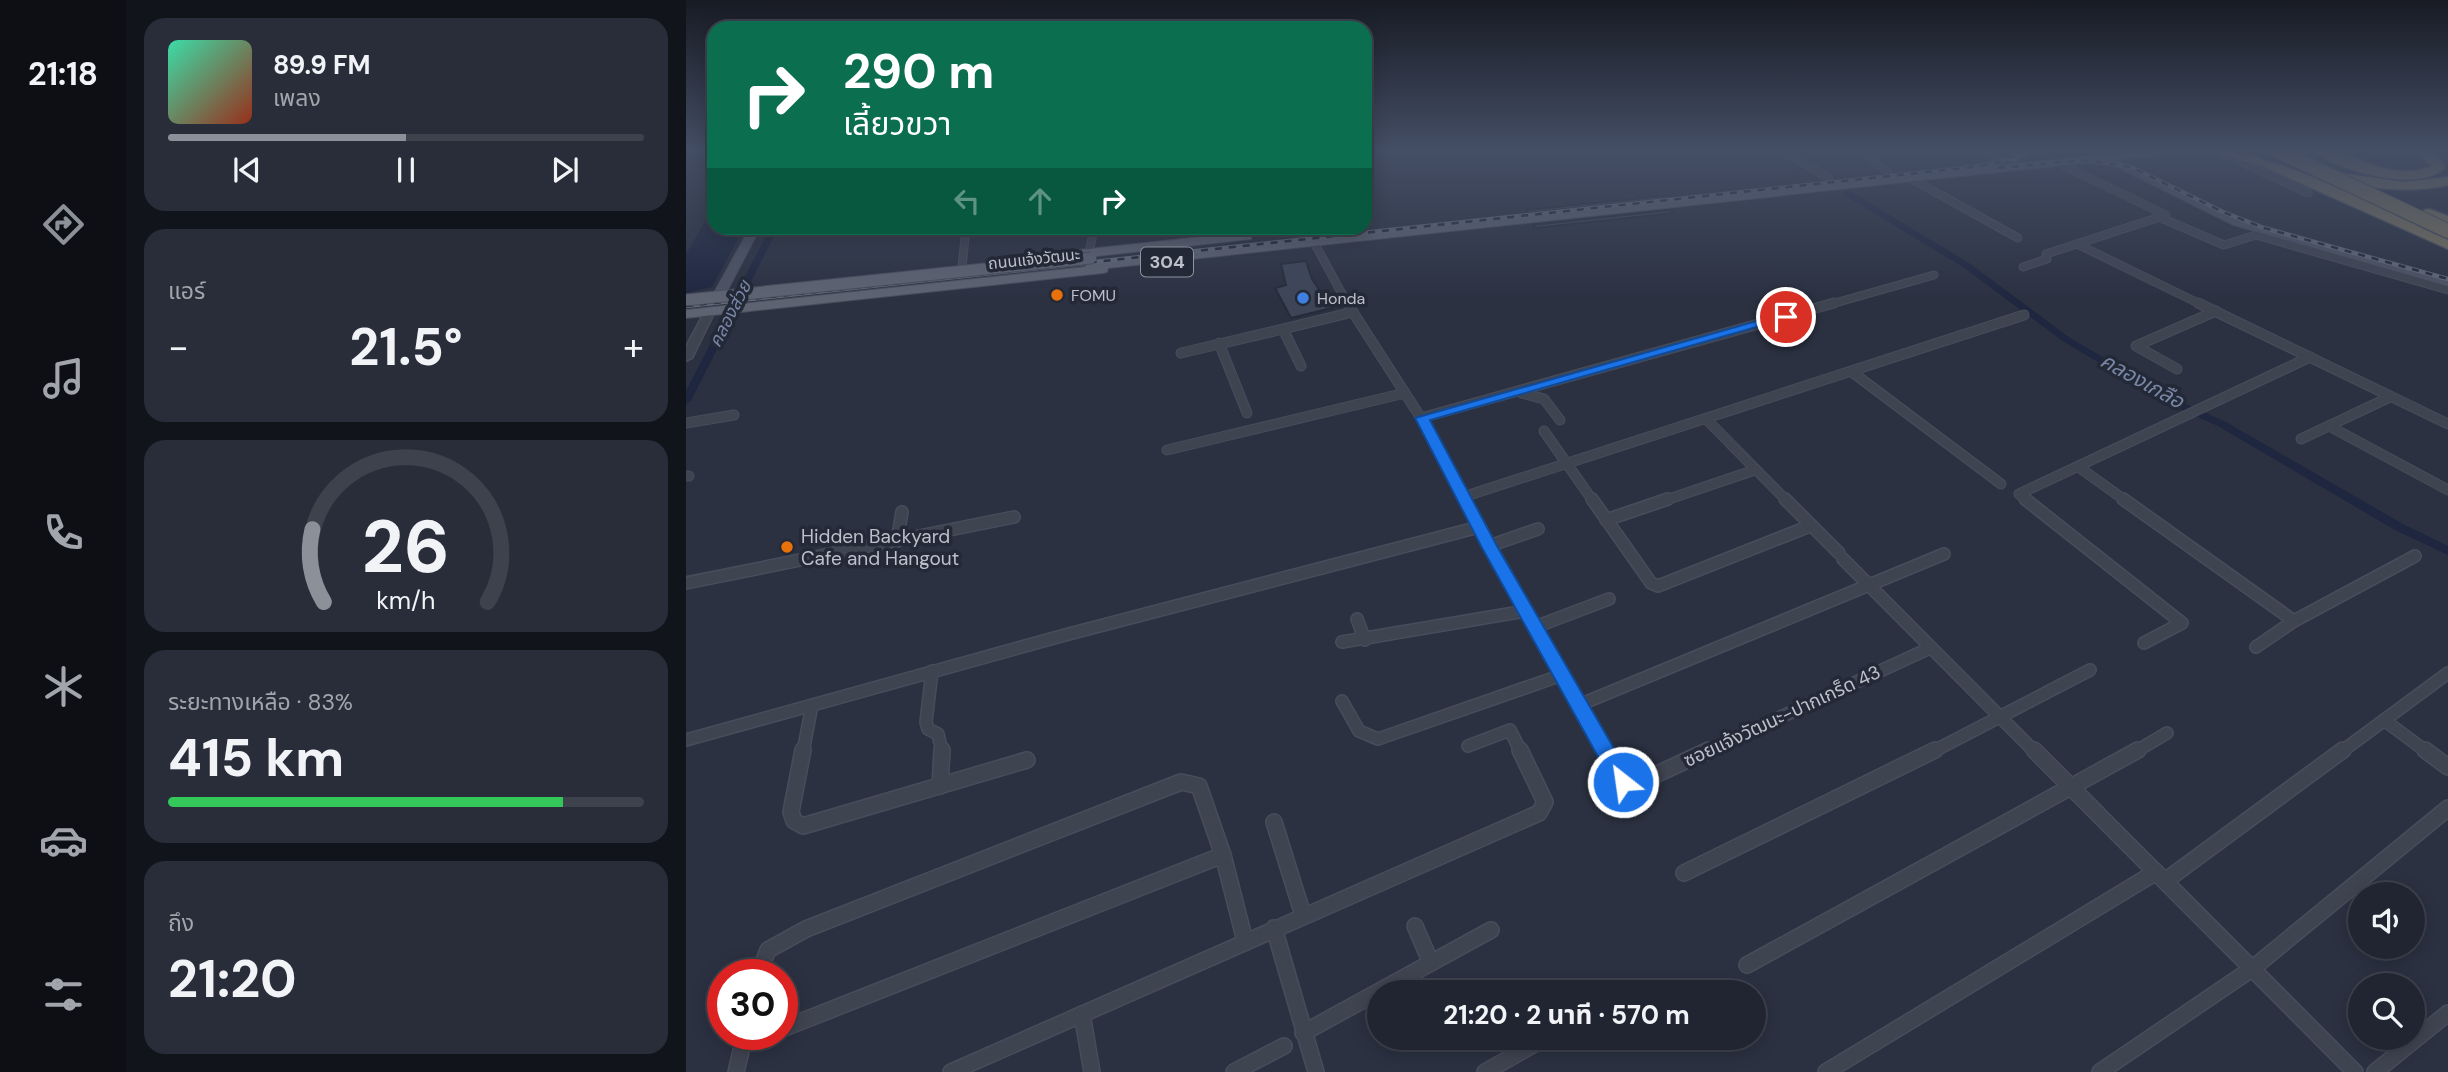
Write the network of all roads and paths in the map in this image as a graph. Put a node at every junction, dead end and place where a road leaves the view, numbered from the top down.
1 (1640, 200) edge
2 (1694, 200) edge
3 (1950, 200) edge
4 (2135, 200) edge
5 (2196, 200) edge
6 (2199, 200) edge
7 (2353, 200) edge
8 (2360, 200) edge
9 (2382, 200) edge
10 (2405, 200) edge
11 (2408, 200) edge
12 (2221, 212) junction
13 (2159, 217) junction
14 (2448, 219) edge
15 (1372, 228) edge
16 (1383, 230) junction
17 (1372, 231) edge
18 (2448, 231) edge
19 (1372, 233) edge
20 (751, 235) edge
21 (965, 235) edge
22 (1093, 235) edge
23 (1282, 235) edge
24 (1296, 235) edge
25 (1332, 235) edge
26 (1362, 235) edge
27 (2018, 238) dead end
28 (2448, 239) edge
29 (2077, 244) junction
30 (2448, 245) edge
31 (1316, 246) junction
32 (1090, 259) junction
33 (997, 263) junction
34 (959, 267) junction
35 (2023, 267) dead end
36 (2448, 274) edge
37 (1934, 275) dead end
38 (860, 278) junction
39 (988, 282) junction
40 (2448, 283) edge
41 (948, 286) junction
42 (2448, 290) edge
43 (720, 293) junction
44 (850, 296) junction
45 (686, 298) edge
46 (710, 311) junction
47 (2216, 311) junction
48 (686, 312) edge
49 (1353, 312) junction
50 (2024, 315) dead end
51 (1283, 329) junction
52 (1219, 343) junction
53 (1181, 353) dead end
54 (2310, 357) junction
55 (686, 358) edge
56 (1301, 366) dead end
57 (2177, 369) dead end
58 (1852, 373) junction
59 (1522, 392) junction
60 (1405, 393) junction
61 (2389, 397) junction
62 (1247, 413) dead end
63 (734, 415) dead end
64 (1422, 418) junction
65 (1560, 420) dead end
66 (1707, 421) junction
67 (687, 423) edge
68 (2448, 424) edge
69 (2329, 426) junction
70 (1544, 431) dead end
71 (2301, 439) dead end
72 (1167, 450) dead end
73 (1568, 464) junction
74 (2080, 468) junction
75 (1755, 470) junction
76 (2001, 484) dead end
77 (2448, 491) edge
78 (1463, 497) junction
79 (902, 512) dead end
80 (1014, 517) dead end
81 (1606, 520) junction
82 (1810, 526) junction
83 (1479, 527) junction
84 (1538, 529) dead end
85 (897, 541) junction
86 (1489, 546) junction
87 (1944, 554) dead end
88 (2415, 556) dead end
89 (686, 583) edge
90 (1870, 586) junction
91 (1609, 600) dead end
92 (1526, 611) junction
93 (1357, 620) dead end
94 (2294, 621) junction
95 (1535, 627) junction
96 (1365, 640) junction
97 (1342, 642) dead end
98 (2144, 643) dead end
99 (2256, 646) dead end
100 (1930, 648) junction
101 (2090, 670) dead end
102 (932, 671) junction
103 (2448, 673) edge
104 (1562, 675) junction
105 (1342, 701) dead end
106 (812, 705) junction
107 (1579, 705) junction
108 (2001, 718) junction
109 (2384, 720) junction
110 (2167, 733) dead end
111 (686, 740) edge
112 (1468, 746) dead end
113 (1027, 760) dead end
114 (2448, 767) edge
115 (940, 786) junction
116 (2072, 789) junction
117 (2448, 808) edge
118 (1274, 822) dead end
119 (1223, 855) junction
120 (1684, 873) dead end
121 (2160, 876) junction
122 (1303, 915) junction
123 (1415, 926) dead end
124 (1274, 928) junction
125 (1491, 930) dead end
126 (1245, 942) junction
127 (764, 959) edge
128 (1431, 962) junction
129 (1747, 965) dead end
130 (2253, 968) junction
131 (2448, 1013) edge
132 (1082, 1014) junction
133 (798, 1023) edge
134 (1303, 1032) junction
135 (1284, 1046) dead end
136 (742, 1050) edge
137 (1524, 1050) edge
138 (958, 1070) edge
139 (736, 1072) edge
140 (1092, 1072) edge
141 (1234, 1072) edge
142 (1316, 1072) edge
143 (1485, 1072) edge
144 (1826, 1072) edge
145 (2100, 1072) edge
146 (2355, 1072) edge
147 (2375, 1072) edge

1 - 16 main road, ถนนแจ้งวัฒนะ / 304
2 - 16 main road, ถนนแจ้งวัฒนะ / 304
3 - 27 street
4 - 13 street
5 - 12 main road
6 - 12 main road
7 - 30 highway
8 - 28 highway
9 - 18 highway, bridge
10 - 14 highway
11 - 14 highway
12 - 36 main road
12 - 40 main road
13 - 29 street
13 - 42 street
15 - 16 main road, ถนนแจ้งวัฒนะ / 304
16 - 17 main road, ถนนแจ้งวัฒนะ / 304
16 - 19 main road, ถนนแจ้งวัฒนะ / 304
20 - 43 main road
21 - 34 street
22 - 32 street
23 - 32 main road, ถนนแจ้งวัฒนะ / 304
24 - 32 main road, ถนนแจ้งวัฒนะ / 304
25 - 32 main road, ถนนแจ้งวัฒนะ / 304
26 - 31 main road, ถนนแจ้งวัฒนะ / 304
29 - 35 street
29 - 47 street
31 - 39 main road, ถนนแจ้งวัฒนะ / 304
31 - 49 street, ซอยแจ้งวัฒนะ-ปากเกร็ด 43
32 - 33 main road, ถนนแจ้งวัฒนะ / 304
32 - 45 main road, ถนนแจ้งวัฒนะ / 304, bridge
32 - 48 main road, ถนนแจ้งวัฒนะ / 304
33 - 34 main road, ถนนแจ้งวัฒนะ / 304
33 - 39 main road
34 - 38 main road, ถนนแจ้งวัฒนะ / 304
34 - 41 main road
37 - 59 street
38 - 43 main road, ถนนแจ้งวัฒนะ / 304
38 - 44 main road
39 - 41 main road, ถนนแจ้งวัฒนะ / 304
41 - 44 main road, ถนนแจ้งวัฒนะ / 304
43 - 45 main road, ถนนแจ้งวัฒนะ / 304
44 - 46 main road, ถนนแจ้งวัฒนะ / 304
46 - 48 main road, ถนนแจ้งวัฒนะ / 304
46 - 55 street
47 - 54 street
47 - 57 street
49 - 51 street
49 - 60 street, ซอยแจ้งวัฒนะ-ปากเกร็ด 43
50 - 58 street
51 - 52 street
51 - 56 street
52 - 53 street
52 - 62 street
54 - 61 street
54 - 74 street
58 - 66 street
58 - 76 street
59 - 64 street
59 - 65 street
60 - 64 street, ซอยแจ้งวัฒนะ-ปากเกร็ด 43
60 - 72 street
61 - 68 street
61 - 69 street
63 - 67 street
64 - 78 street, ซอยแจ้งวัฒนะ-ปากเกร็ด 43
66 - 73 street
66 - 75 street
69 - 71 street
69 - 77 street
70 - 73 street
73 - 78 street
73 - 81 street
74 - 94 street
74 - 98 street
75 - 81 street
75 - 82 street
78 - 83 street, ซอยแจ้งวัฒนะ-ปากเกร็ด 43
79 - 85 street
80 - 85 street
81 - 82 street
82 - 90 street
83 - 86 street, ซอยแจ้งวัฒนะ-ปากเกร็ด 43
83 - 102 street
84 - 86 street
85 - 89 street
86 - 92 street, ซอยแจ้งวัฒนะ-ปากเกร็ด 43
87 - 90 street
88 - 94 street
90 - 100 street
90 - 107 street
91 - 95 street
92 - 95 street, ซอยแจ้งวัฒนะ-ปากเกร็ด 43
92 - 96 street
93 - 96 street
94 - 99 street
95 - 104 street, ซอยแจ้งวัฒนะ-ปากเกร็ด 43
96 - 97 street
100 - 107 street, ซอยแจ้งวัฒนะ-ปากเกร็ด 43
100 - 108 street
101 - 108 street
102 - 106 street
102 - 115 street
103 - 109 street
104 - 105 street
104 - 107 street, ซอยแจ้งวัฒนะ-ปากเกร็ด 43
106 - 111 street
106 - 115 street
108 - 116 street
108 - 120 street
109 - 114 street
109 - 121 street
110 - 116 street
112 - 122 street
113 - 115 street
116 - 121 street
116 - 129 street
117 - 130 street
118 - 122 street
119 - 126 street
119 - 127 street
119 - 133 street
121 - 130 street
121 - 144 street
122 - 124 street
123 - 128 street
124 - 126 street
124 - 134 street
125 - 128 street
126 - 132 street
128 - 134 street
130 - 145 street
130 - 146 street
131 - 147 street
132 - 138 street
132 - 140 street
134 - 142 street
135 - 141 street
136 - 139 street
137 - 143 street

